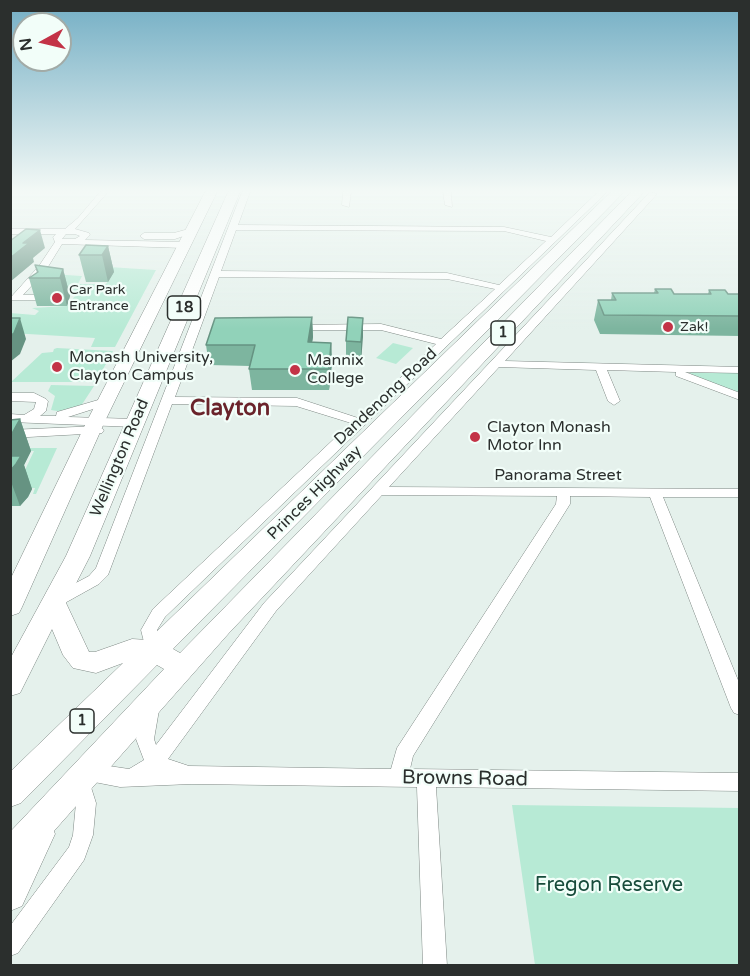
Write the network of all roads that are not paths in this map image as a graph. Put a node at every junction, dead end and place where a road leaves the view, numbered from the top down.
1 (25, 238) edge
2 (55, 238) edge
3 (69, 238) edge
4 (84, 238) edge
5 (128, 238) edge
6 (188, 238) edge
7 (202, 238) edge
8 (217, 238) edge
9 (229, 238) edge
10 (542, 238) edge
11 (557, 238) edge
12 (565, 238) edge
13 (603, 238) edge
14 (65, 239) junction
15 (553, 240) junction
16 (112, 243) junction
17 (150, 245) junction
18 (184, 245) junction
19 (208, 256) junction
20 (51, 257) junction
21 (174, 267) junction
22 (217, 272) junction
23 (501, 288) junction
24 (40, 298) dead end
25 (177, 323) junction
26 (287, 327) edge
27 (515, 331) junction
28 (456, 355) junction
29 (496, 364) junction
30 (601, 368) junction
31 (660, 369) junction
32 (740, 370) edge
33 (481, 380) junction
34 (10, 397) edge
35 (740, 397) edge
36 (168, 400) junction
37 (614, 401) dead end
38 (105, 402) junction
39 (10, 418) edge
40 (32, 418) junction
41 (359, 422) junction
42 (10, 426) edge
43 (93, 426) junction
44 (134, 426) junction
45 (10, 434) edge
46 (377, 491) junction
47 (564, 492) junction
48 (655, 493) junction
49 (740, 493) edge
50 (346, 523) junction
51 (309, 532) junction
52 (13, 598) edge
53 (55, 603) junction
54 (154, 650) junction
55 (182, 667) junction
56 (10, 685) edge
57 (153, 700) junction
58 (740, 708) edge
59 (155, 761) junction
60 (191, 775) junction
61 (85, 777) junction
62 (399, 777) junction
63 (128, 778) junction
64 (426, 778) junction
65 (740, 782) edge
66 (10, 793) edge
67 (45, 820) junction
68 (10, 856) edge
69 (10, 894) edge
70 (10, 945) edge
71 (435, 966) edge

1 - 14 street
2 - 14 street
3 - 14 street
4 - 14 street
5 - 18 street
6 - 18 highway, 18
7 - 18 highway
8 - 19 highway, Wellington Road / 18
9 - 22 street
10 - 15 street
11 - 15 street, Dandenong Road
12 - 28 highway, Princes Highway / 1
13 - 27 highway, Princes Highway / 1
14 - 16 street
14 - 20 street
15 - 23 street, Dandenong Road
16 - 17 street
16 - 20 street
17 - 18 street
17 - 21 street
18 - 21 highway, 18
18 - 25 highway
19 - 22 street
19 - 25 highway, Wellington Road / 18
20 - 24 street
21 - 38 highway, 18
22 - 23 street
22 - 36 street
23 - 28 street, Dandenong Road
25 - 44 highway, Wellington Road / 18
26 - 28 street
27 - 28 highway, Princes Highway / 1
27 - 29 street
28 - 33 street
28 - 41 street, Dandenong Road
28 - 51 highway, Princes Highway / 1
28 - 54 highway, Princes Highway / 1
29 - 30 street
29 - 33 street
30 - 31 street
30 - 37 street
31 - 32 street
31 - 35 street
33 - 46 street
34 - 40 street
36 - 41 street
36 - 53 street
38 - 40 street
38 - 43 highway, 18
39 - 40 street
40 - 42 street
40 - 43 street
41 - 54 street, Dandenong Road
43 - 44 street
43 - 45 street
43 - 52 highway, 18
44 - 53 highway, Wellington Road / 18
46 - 47 street, Panorama Street
46 - 50 street
47 - 48 street, Panorama Street
47 - 62 street
48 - 49 street, Panorama Street
48 - 58 street
50 - 51 street
50 - 59 street
51 - 55 highway, Princes Highway / 1
53 - 54 highway
53 - 56 highway, Wellington Road / 18
54 - 55 highway
54 - 66 highway, Princes Highway / 1
55 - 57 highway, Princes Highway / 1
57 - 59 street
57 - 61 highway, Princes Highway / 1
59 - 60 street, Browns Road
59 - 63 street
60 - 62 street, Browns Road
60 - 63 street, Browns Road
61 - 63 street, Browns Road
61 - 67 highway, 1
61 - 70 street
62 - 64 street, Browns Road
64 - 65 street, Browns Road
64 - 71 street
67 - 68 highway, 1
67 - 69 highway

